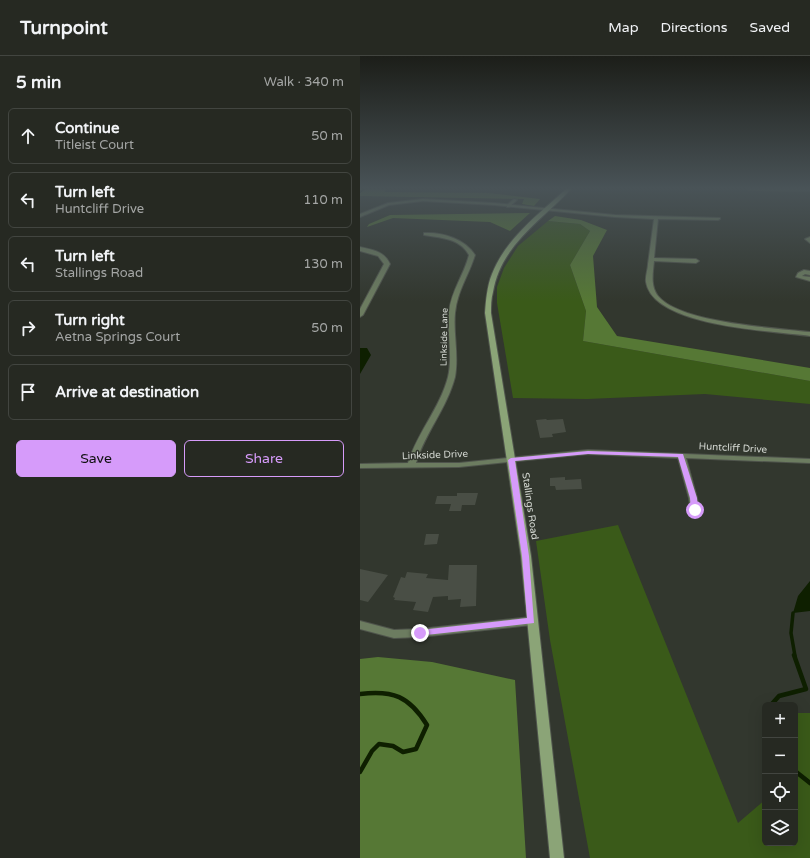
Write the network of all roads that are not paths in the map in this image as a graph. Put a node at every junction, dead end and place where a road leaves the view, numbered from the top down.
1 (530, 226) edge
2 (655, 226) edge
3 (426, 234) dead end
4 (810, 238) edge
5 (810, 242) edge
6 (360, 249) edge
7 (651, 259) junction
8 (696, 261) dead end
9 (810, 273) edge
10 (810, 279) edge
11 (360, 315) edge
12 (810, 334) edge
13 (681, 455) junction
14 (511, 460) junction
15 (810, 461) edge
16 (360, 466) edge
17 (411, 466) junction
18 (695, 510) dead end
19 (531, 621) junction
20 (360, 625) edge
21 (557, 858) edge

1 - 14 street, Stallings Road
2 - 7 street
3 - 17 street, Linkside Lane
4 - 5 street
6 - 11 street
7 - 8 street
7 - 12 street
9 - 10 street
13 - 14 street, Huntcliff Drive
13 - 15 street, Huntcliff Drive
13 - 18 street
14 - 17 street, Linkside Drive
14 - 19 street, Stallings Road
16 - 17 street, Linkside Drive
19 - 20 street
19 - 21 street, Stallings Road

